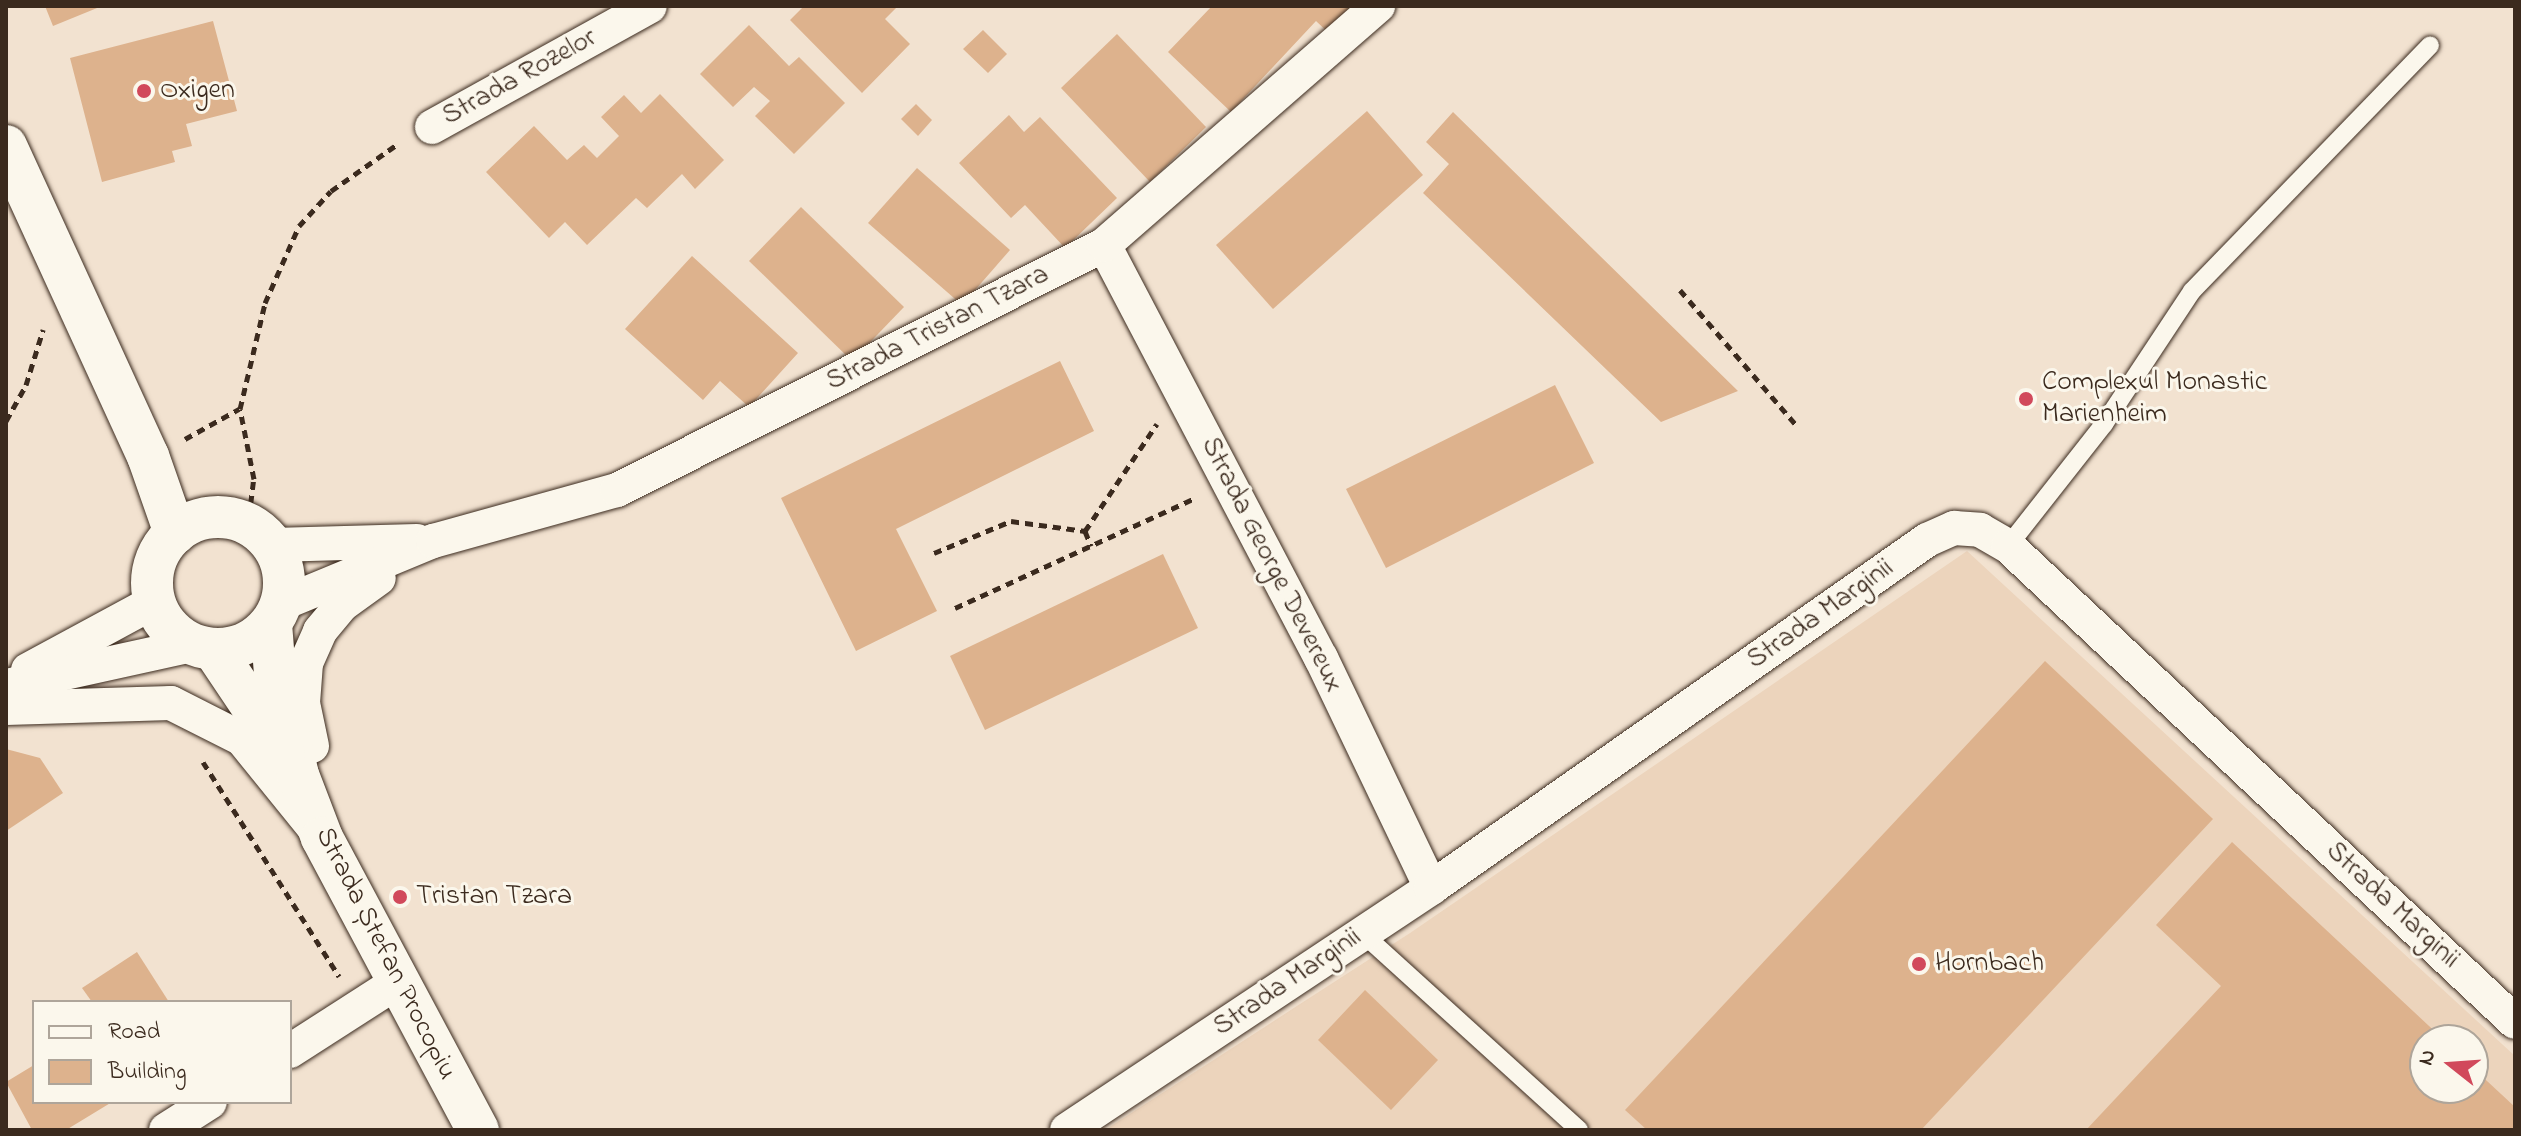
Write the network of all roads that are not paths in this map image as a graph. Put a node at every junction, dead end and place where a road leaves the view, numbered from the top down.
1 (650, 6) edge
2 (1378, 6) edge
3 (2430, 45) dead end
4 (432, 127) road end
5 (6, 146) edge
6 (1104, 245) junction
7 (148, 456) junction
8 (247, 528) junction
9 (175, 533) junction
10 (433, 541) junction
11 (2008, 546) junction
12 (154, 602) junction
13 (276, 614) junction
14 (204, 648) junction
15 (6, 684) edge
16 (6, 708) edge
17 (298, 775) junction
18 (322, 838) junction
19 (1431, 888) junction
20 (1362, 933) junction
21 (396, 983) junction
22 (2515, 1022) edge
23 (292, 1050) edge
24 (207, 1104) edge
25 (166, 1130) edge
26 (478, 1130) edge
27 (1067, 1130) edge
28 (1579, 1130) edge

1 - 4 street, Strada Rozelor
2 - 6 street, Strada Tristan Tzara
3 - 11 lane
5 - 7 street
6 - 10 street, Strada Tristan Tzara
6 - 19 street, Strada George Devereux
7 - 8 street
7 - 9 street
8 - 9 street
8 - 10 street, Strada Tristan Tzara
8 - 13 street
9 - 12 street
10 - 13 street, Strada Tristan Tzara
10 - 18 street, Strada Tristan Tzara
11 - 19 street, Strada Marginii
11 - 22 street, Strada Marginii
12 - 14 street
12 - 15 street
13 - 14 street
13 - 17 street, Strada Ștefan Procopiu
14 - 15 street
14 - 17 street, Strada Ștefan Procopiu
16 - 18 street
17 - 18 street, Strada Ștefan Procopiu
18 - 21 street, Strada Ștefan Procopiu
19 - 20 street, Strada Marginii
20 - 27 street, Strada Marginii
20 - 28 lane
21 - 23 street
21 - 26 street, Strada Ștefan Procopiu
24 - 25 street

